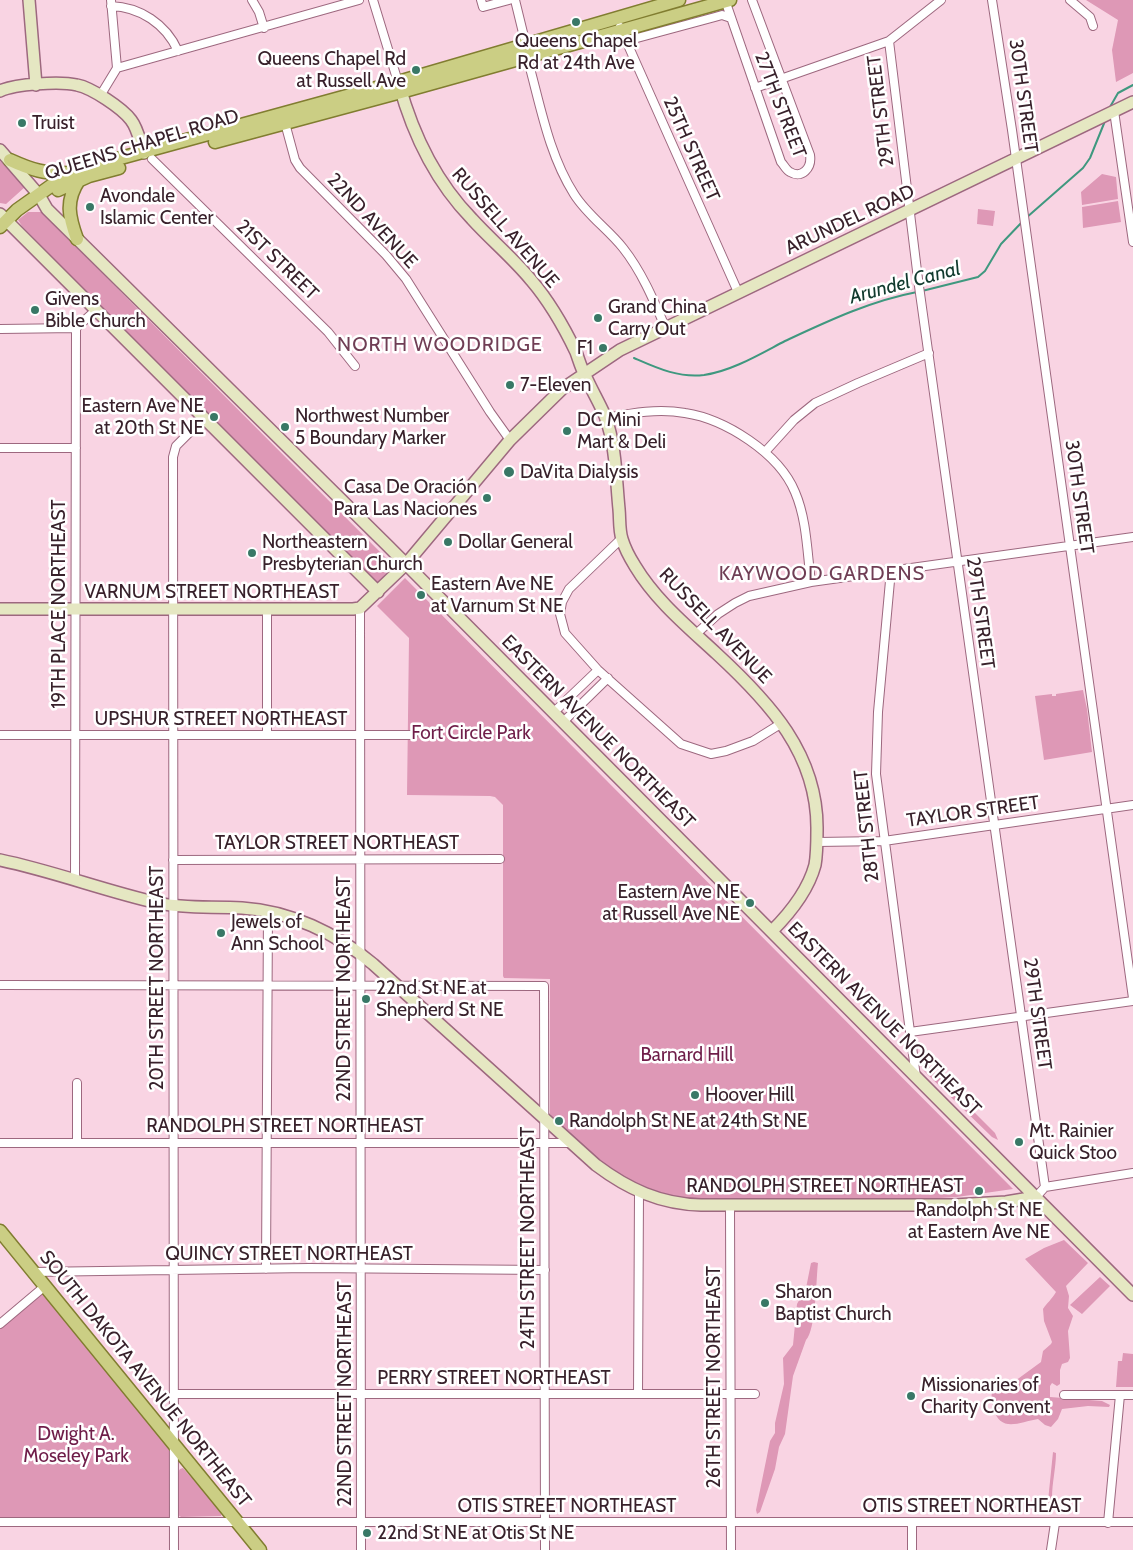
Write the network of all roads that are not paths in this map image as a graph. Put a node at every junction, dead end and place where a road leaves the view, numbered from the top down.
1 (28, 0) edge
2 (252, 0) edge
3 (359, 0) edge
4 (373, 0) edge
5 (481, 0) edge
6 (509, 0) edge
7 (515, 0) edge
8 (679, 0) edge
9 (727, 0) edge
10 (752, 0) edge
11 (941, 0) edge
12 (992, 0) edge
13 (1070, 0) edge
14 (111, 3) edge
15 (731, 18) junction
16 (1093, 26) dead end
17 (264, 28) junction
18 (621, 30) junction
19 (889, 41) junction
20 (178, 51) junction
21 (527, 51) junction
22 (117, 68) junction
23 (781, 80) junction
24 (36, 85) junction
25 (399, 87) junction
26 (755, 88) junction
27 (0, 92) edge
28 (100, 96) junction
29 (1133, 102) edge
30 (1114, 111) junction
31 (285, 123) junction
32 (0, 150) edge
33 (148, 156) junction
34 (1016, 158) junction
35 (10, 160) junction
36 (75, 177) junction
37 (39, 195) junction
38 (910, 212) junction
39 (2, 220) edge
40 (77, 239) junction
41 (1133, 242) edge
42 (738, 292) junction
43 (96, 310) junction
44 (76, 328) junction
45 (0, 329) edge
46 (666, 329) junction
47 (929, 353) junction
48 (355, 366) dead end
49 (584, 374) junction
50 (204, 418) junction
51 (605, 418) junction
52 (510, 440) junction
53 (0, 448) edge
54 (76, 448) junction
55 (765, 452) junction
56 (1133, 537) edge
57 (622, 538) junction
58 (1069, 546) junction
59 (957, 562) junction
60 (406, 564) junction
61 (891, 570) junction
62 (810, 582) junction
63 (378, 592) junction
64 (360, 608) junction
65 (0, 609) edge
66 (75, 609) junction
67 (173, 609) junction
68 (267, 609) junction
69 (695, 636) junction
70 (598, 670) junction
71 (608, 678) junction
72 (554, 712) junction
73 (563, 722) junction
74 (782, 723) junction
75 (0, 735) edge
76 (75, 735) junction
77 (173, 735) junction
78 (267, 735) junction
79 (360, 735) junction
80 (413, 735) dead end
81 (1133, 805) edge
82 (1107, 809) junction
83 (994, 825) junction
84 (884, 841) junction
85 (817, 842) junction
86 (500, 859) dead end
87 (0, 860) edge
88 (173, 860) junction
89 (361, 860) junction
90 (75, 880) junction
91 (173, 905) junction
92 (268, 911) junction
93 (772, 932) junction
94 (360, 955) junction
95 (0, 985) edge
96 (173, 986) junction
97 (267, 986) junction
98 (361, 986) junction
99 (398, 986) junction
100 (1133, 1000) edge
101 (1021, 1017) junction
102 (910, 1032) junction
103 (916, 1077) junction
104 (77, 1083) dead end
105 (544, 1120) junction
106 (0, 1143) edge
107 (77, 1143) junction
108 (174, 1143) junction
109 (267, 1143) junction
110 (361, 1143) junction
111 (544, 1143) junction
112 (571, 1143) junction
113 (1133, 1173) edge
114 (1045, 1187) junction
115 (639, 1192) junction
116 (1036, 1197) junction
117 (730, 1205) junction
118 (0, 1231) edge
119 (266, 1269) junction
120 (361, 1269) junction
121 (545, 1270) junction
122 (174, 1271) junction
123 (33, 1272) junction
124 (45, 1286) junction
125 (1133, 1294) edge
126 (0, 1324) edge
127 (174, 1394) junction
128 (361, 1394) junction
129 (545, 1394) junction
130 (638, 1394) junction
131 (731, 1394) junction
132 (754, 1394) dead end
133 (1064, 1395) dead end
134 (1120, 1395) junction
135 (1133, 1395) edge
136 (174, 1443) junction
137 (0, 1522) edge
138 (174, 1522) junction
139 (237, 1522) junction
140 (361, 1522) junction
141 (545, 1522) junction
142 (731, 1522) junction
143 (912, 1522) junction
144 (1133, 1522) edge
145 (1055, 1523) junction
146 (1108, 1523) junction
147 (174, 1550) edge
148 (260, 1550) edge
149 (361, 1550) edge
150 (545, 1550) edge
151 (731, 1550) edge
152 (912, 1550) edge
153 (1051, 1550) edge

1 - 24 street
2 - 17 street
3 - 17 street
4 - 25 street, RUSSELL AVENUE
5 - 6 street
7 - 21 street
8 - 18 main road, QUEENS CHAPEL ROAD
9 - 15 street, 27TH STREET
9 - 18 main road, QUEENS CHAPEL ROAD
10 - 23 street, 27TH STREET
11 - 19 street
12 - 34 street, 30TH STREET
13 - 16 street
14 - 20 street
14 - 22 street
15 - 18 street, QUEENS CHAPEL ROAD
15 - 26 street, 27TH STREET
17 - 20 street
18 - 21 main road, QUEENS CHAPEL ROAD
18 - 42 street, 25TH STREET
19 - 23 street
19 - 38 street, 29TH STREET
20 - 22 street
21 - 25 main road, QUEENS CHAPEL ROAD
21 - 25 main road, QUEENS CHAPEL ROAD
21 - 46 street
22 - 28 street
23 - 26 street
23 - 26 street, 27TH STREET
24 - 27 street
24 - 28 street
25 - 31 main road, QUEENS CHAPEL ROAD
25 - 33 main road, QUEENS CHAPEL ROAD
25 - 49 street, RUSSELL AVENUE
28 - 33 street
29 - 30 street, ARUNDEL ROAD
30 - 34 street, ARUNDEL ROAD
30 - 41 street
31 - 33 main road, QUEENS CHAPEL ROAD
31 - 52 street, 22ND AVENUE
32 - 35 street, EASTERN AVENUE NORTHEAST
33 - 36 main road, QUEENS CHAPEL ROAD
33 - 48 street, 21ST STREET
34 - 38 street, ARUNDEL ROAD
34 - 58 street, 30TH STREET
35 - 36 main road
35 - 37 street, EASTERN AVENUE NORTHEAST
36 - 37 main road, QUEENS CHAPEL ROAD
36 - 40 main road
37 - 39 main road, QUEENS CHAPEL ROAD
37 - 40 street, EASTERN AVENUE NORTHEAST
38 - 42 street, ARUNDEL ROAD
38 - 47 street, 29TH STREET
39 - 43 street
40 - 60 street, EASTERN AVENUE NORTHEAST
42 - 46 street, ARUNDEL ROAD
43 - 44 street
43 - 50 street
44 - 45 street
44 - 54 street, 19TH PLACE NORTHEAST
46 - 49 street, ARUNDEL ROAD
47 - 55 street
47 - 59 street, 29TH STREET
49 - 51 street, RUSSELL AVENUE
49 - 52 street, ARUNDEL ROAD
50 - 63 street
50 - 67 street, 20TH STREET NORTHEAST
51 - 55 street
51 - 57 street, RUSSELL AVENUE
52 - 60 street, VARNUM STREET NORTHEAST
53 - 54 street
54 - 66 street, 19TH PLACE NORTHEAST
55 - 62 street
56 - 58 street
57 - 69 street, RUSSELL AVENUE
57 - 70 street
58 - 59 street
58 - 82 street, 30TH STREET
59 - 61 street
59 - 83 street, 29TH STREET
60 - 63 street, VARNUM STREET NORTHEAST
60 - 72 street, EASTERN AVENUE NORTHEAST
61 - 62 street
61 - 84 street, 28TH STREET
62 - 69 street
63 - 64 street, VARNUM STREET NORTHEAST
64 - 68 street, VARNUM STREET NORTHEAST
64 - 79 street, 22ND STREET NORTHEAST
65 - 66 street, VARNUM STREET NORTHEAST
66 - 67 street, VARNUM STREET NORTHEAST
66 - 76 street, 19TH PLACE NORTHEAST
67 - 68 street, VARNUM STREET NORTHEAST
67 - 77 street, 20TH STREET NORTHEAST
68 - 78 street
69 - 74 street, RUSSELL AVENUE
70 - 71 street
70 - 72 street
71 - 73 street
71 - 74 street
72 - 73 street, EASTERN AVENUE NORTHEAST
73 - 93 street, EASTERN AVENUE NORTHEAST
74 - 85 street, RUSSELL AVENUE
75 - 76 street, UPSHUR STREET NORTHEAST
76 - 77 street, UPSHUR STREET NORTHEAST
76 - 90 street, 19TH PLACE NORTHEAST
77 - 78 street, UPSHUR STREET NORTHEAST
77 - 88 street, 20TH STREET NORTHEAST
78 - 79 street, UPSHUR STREET NORTHEAST
79 - 80 street, UPSHUR STREET NORTHEAST
79 - 89 street, 22ND STREET NORTHEAST
81 - 82 street, TAYLOR STREET
82 - 83 street, TAYLOR STREET
82 - 100 street, 30TH STREET
83 - 84 street, TAYLOR STREET
83 - 101 street, 29TH STREET
84 - 85 street, TAYLOR STREET
84 - 102 street, 28TH STREET
85 - 93 street, RUSSELL AVENUE
86 - 89 street, TAYLOR STREET NORTHEAST
87 - 90 street, RANDOLPH STREET NORTHEAST
88 - 89 street, TAYLOR STREET NORTHEAST
88 - 91 street, 20TH STREET NORTHEAST
89 - 94 street, 22ND STREET NORTHEAST
90 - 91 street, RANDOLPH STREET NORTHEAST
91 - 92 street, RANDOLPH STREET NORTHEAST
91 - 96 street, 20TH STREET NORTHEAST
92 - 94 street, RANDOLPH STREET NORTHEAST
92 - 97 street
93 - 103 street, EASTERN AVENUE NORTHEAST
94 - 98 street, 22ND STREET NORTHEAST
94 - 99 street, RANDOLPH STREET NORTHEAST
95 - 96 street
96 - 97 street
96 - 108 street, 20TH STREET NORTHEAST
97 - 98 street
97 - 109 street
98 - 99 street
98 - 110 street, 22ND STREET NORTHEAST
99 - 105 street, RANDOLPH STREET NORTHEAST
99 - 105 street, 24TH STREET NORTHEAST
100 - 101 street
101 - 102 street
101 - 114 street, 29TH STREET
102 - 103 street, 28TH STREET
103 - 116 street, EASTERN AVENUE NORTHEAST
104 - 107 street
105 - 111 street, 24TH STREET NORTHEAST
105 - 112 street, RANDOLPH STREET NORTHEAST
106 - 107 street, RANDOLPH STREET NORTHEAST
107 - 108 street, RANDOLPH STREET NORTHEAST
108 - 109 street, RANDOLPH STREET NORTHEAST
108 - 122 street, 20TH STREET NORTHEAST
109 - 110 street, RANDOLPH STREET NORTHEAST
109 - 119 street
110 - 111 street, RANDOLPH STREET NORTHEAST
110 - 120 street, 22ND STREET NORTHEAST
111 - 112 street, RANDOLPH STREET NORTHEAST
111 - 121 street, 24TH STREET NORTHEAST
112 - 115 street, RANDOLPH STREET NORTHEAST
113 - 114 street
114 - 116 street
115 - 117 street, RANDOLPH STREET NORTHEAST
115 - 130 street
116 - 117 street, RANDOLPH STREET NORTHEAST
116 - 125 street, EASTERN AVENUE NORTHEAST
117 - 131 street, 26TH STREET NORTHEAST
118 - 123 main road, SOUTH DAKOTA AVENUE NORTHEAST
119 - 120 street, QUINCY STREET NORTHEAST
119 - 122 street, QUINCY STREET NORTHEAST
120 - 121 street, QUINCY STREET NORTHEAST
120 - 128 street, 22ND STREET NORTHEAST
121 - 129 street, 24TH STREET NORTHEAST
122 - 123 street, QUINCY STREET NORTHEAST
122 - 127 street, 20TH STREET NORTHEAST
123 - 124 main road, SOUTH DAKOTA AVENUE NORTHEAST
124 - 126 street
124 - 136 main road, SOUTH DAKOTA AVENUE NORTHEAST
127 - 128 street, PERRY STREET NORTHEAST
127 - 136 street, 20TH STREET NORTHEAST
128 - 129 street, PERRY STREET NORTHEAST
128 - 140 street, 22ND STREET NORTHEAST
129 - 130 street, PERRY STREET NORTHEAST
129 - 141 street, 24TH STREET NORTHEAST
130 - 131 street, PERRY STREET NORTHEAST
131 - 132 street, PERRY STREET NORTHEAST
131 - 142 street, 26TH STREET NORTHEAST
133 - 134 street
134 - 135 street
134 - 146 street
136 - 138 street, 20TH STREET NORTHEAST
136 - 139 main road, SOUTH DAKOTA AVENUE NORTHEAST
137 - 138 street, OTIS STREET NORTHEAST
138 - 139 street, OTIS STREET NORTHEAST
138 - 147 street, 20TH STREET NORTHEAST
139 - 140 street, OTIS STREET NORTHEAST
139 - 148 main road, SOUTH DAKOTA AVENUE NORTHEAST
140 - 141 street, OTIS STREET NORTHEAST
140 - 149 street, 22ND STREET NORTHEAST
141 - 142 street, OTIS STREET NORTHEAST
141 - 150 street, 24TH STREET NORTHEAST
142 - 143 street, OTIS STREET NORTHEAST
142 - 151 street, 26TH STREET NORTHEAST
143 - 145 street, OTIS STREET NORTHEAST
143 - 152 street
144 - 146 street, OTIS STREET NORTHEAST
145 - 146 street, OTIS STREET NORTHEAST
145 - 153 street

